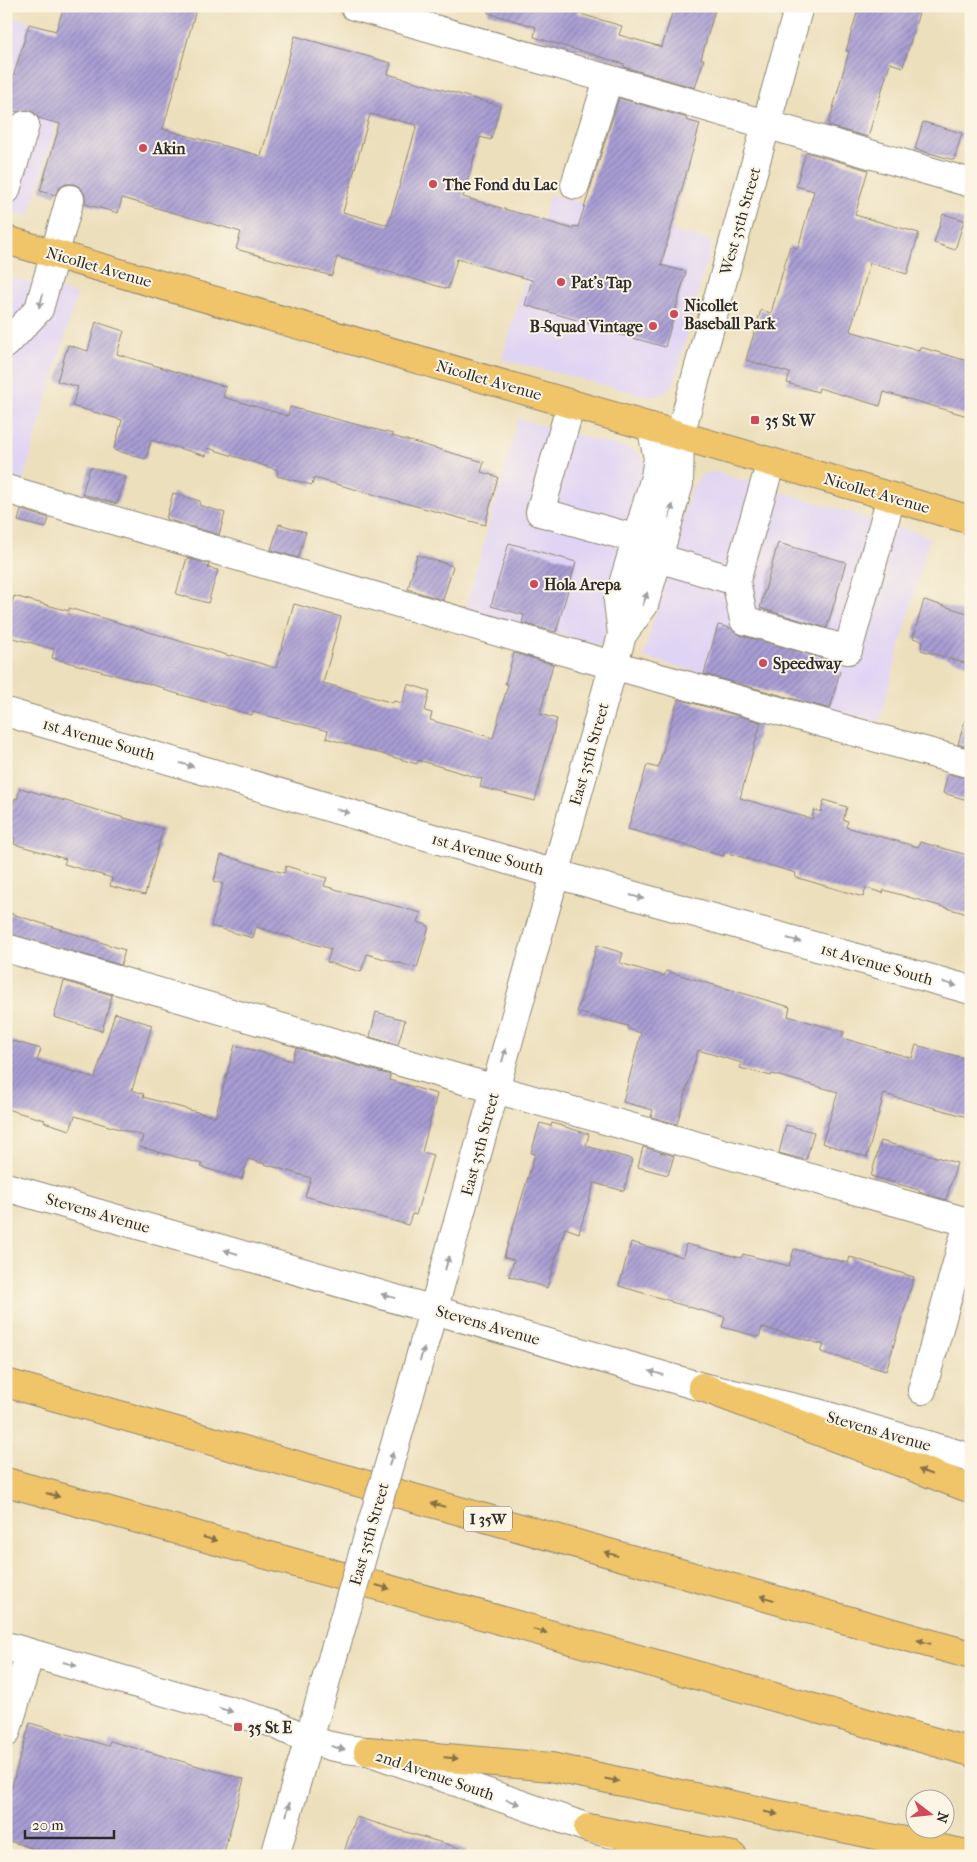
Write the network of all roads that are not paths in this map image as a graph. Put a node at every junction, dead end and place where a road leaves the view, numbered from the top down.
1 (354, 6) edge
2 (799, 6) edge
3 (608, 80) junction
4 (25, 125) dead end
5 (767, 125) junction
6 (971, 183) edge
7 (575, 186) dead end
8 (6, 190) edge
9 (70, 200) dead end
10 (6, 240) edge
11 (54, 254) junction
12 (6, 344) edge
13 (571, 404) junction
14 (651, 427) junction
15 (680, 435) junction
16 (771, 462) junction
17 (6, 489) edge
18 (891, 497) junction
19 (971, 520) edge
20 (637, 539) junction
21 (658, 558) junction
22 (736, 581) junction
23 (622, 635) junction
24 (614, 665) junction
25 (6, 712) edge
26 (971, 764) edge
27 (555, 874) junction
28 (6, 948) edge
29 (971, 990) edge
30 (495, 1089) junction
31 (6, 1187) edge
32 (969, 1223) edge
33 (434, 1310) junction
34 (6, 1383) edge
35 (702, 1387) junction
36 (922, 1390) dead end
37 (971, 1458) edge
38 (6, 1482) edge
39 (971, 1489) edge
40 (18, 1649) edge
41 (971, 1655) edge
42 (6, 1733) edge
43 (308, 1740) junction
44 (368, 1751) junction
45 (971, 1752) edge
46 (588, 1828) junction
47 (971, 1855) edge
48 (275, 1856) edge
49 (692, 1856) edge
50 (734, 1856) edge

1 - 3 street
2 - 5 street, West 35th Street
3 - 5 street
3 - 7 street
4 - 8 street
5 - 6 street
5 - 15 street, West 35th Street
9 - 11 street
10 - 11 main road, Nicollet Avenue
11 -> 12 street
11 - 13 main road, Nicollet Avenue
13 - 14 main road, Nicollet Avenue
13 - 20 street
14 - 15 main road, Nicollet Avenue
14 - 20 street
15 - 16 main road, Nicollet Avenue
21 -> 15 street, East 35th Street
16 - 18 main road, Nicollet Avenue
16 - 22 street
17 - 24 street
18 - 19 main road, Nicollet Avenue
18 - 22 street
20 - 23 street
21 - 22 street
23 -> 21 street, East 35th Street
23 - 24 street, East 35th Street
24 - 26 street
24 - 27 street, East 35th Street
25 -> 27 street, 1st Avenue South
27 -> 29 street, 1st Avenue South
30 -> 27 street, East 35th Street
28 - 30 street
30 - 32 street
33 -> 30 street, East 35th Street
33 -> 31 street, Stevens Avenue
32 - 36 street
35 -> 33 street, Stevens Avenue
43 -> 33 street, East 35th Street, bridge
41 -> 34 main road, I 35W
35 - 37 street, Stevens Avenue
39 -> 35 main road
38 -> 45 main road
40 - 42 street
40 -> 43 street, 2nd Avenue South
43 -> 44 street, 2nd Avenue South
48 -> 43 street, East 35th Street
44 -> 46 street, 2nd Avenue South
44 -> 47 main road
46 - 49 street, 2nd Avenue South
46 - 50 main road

